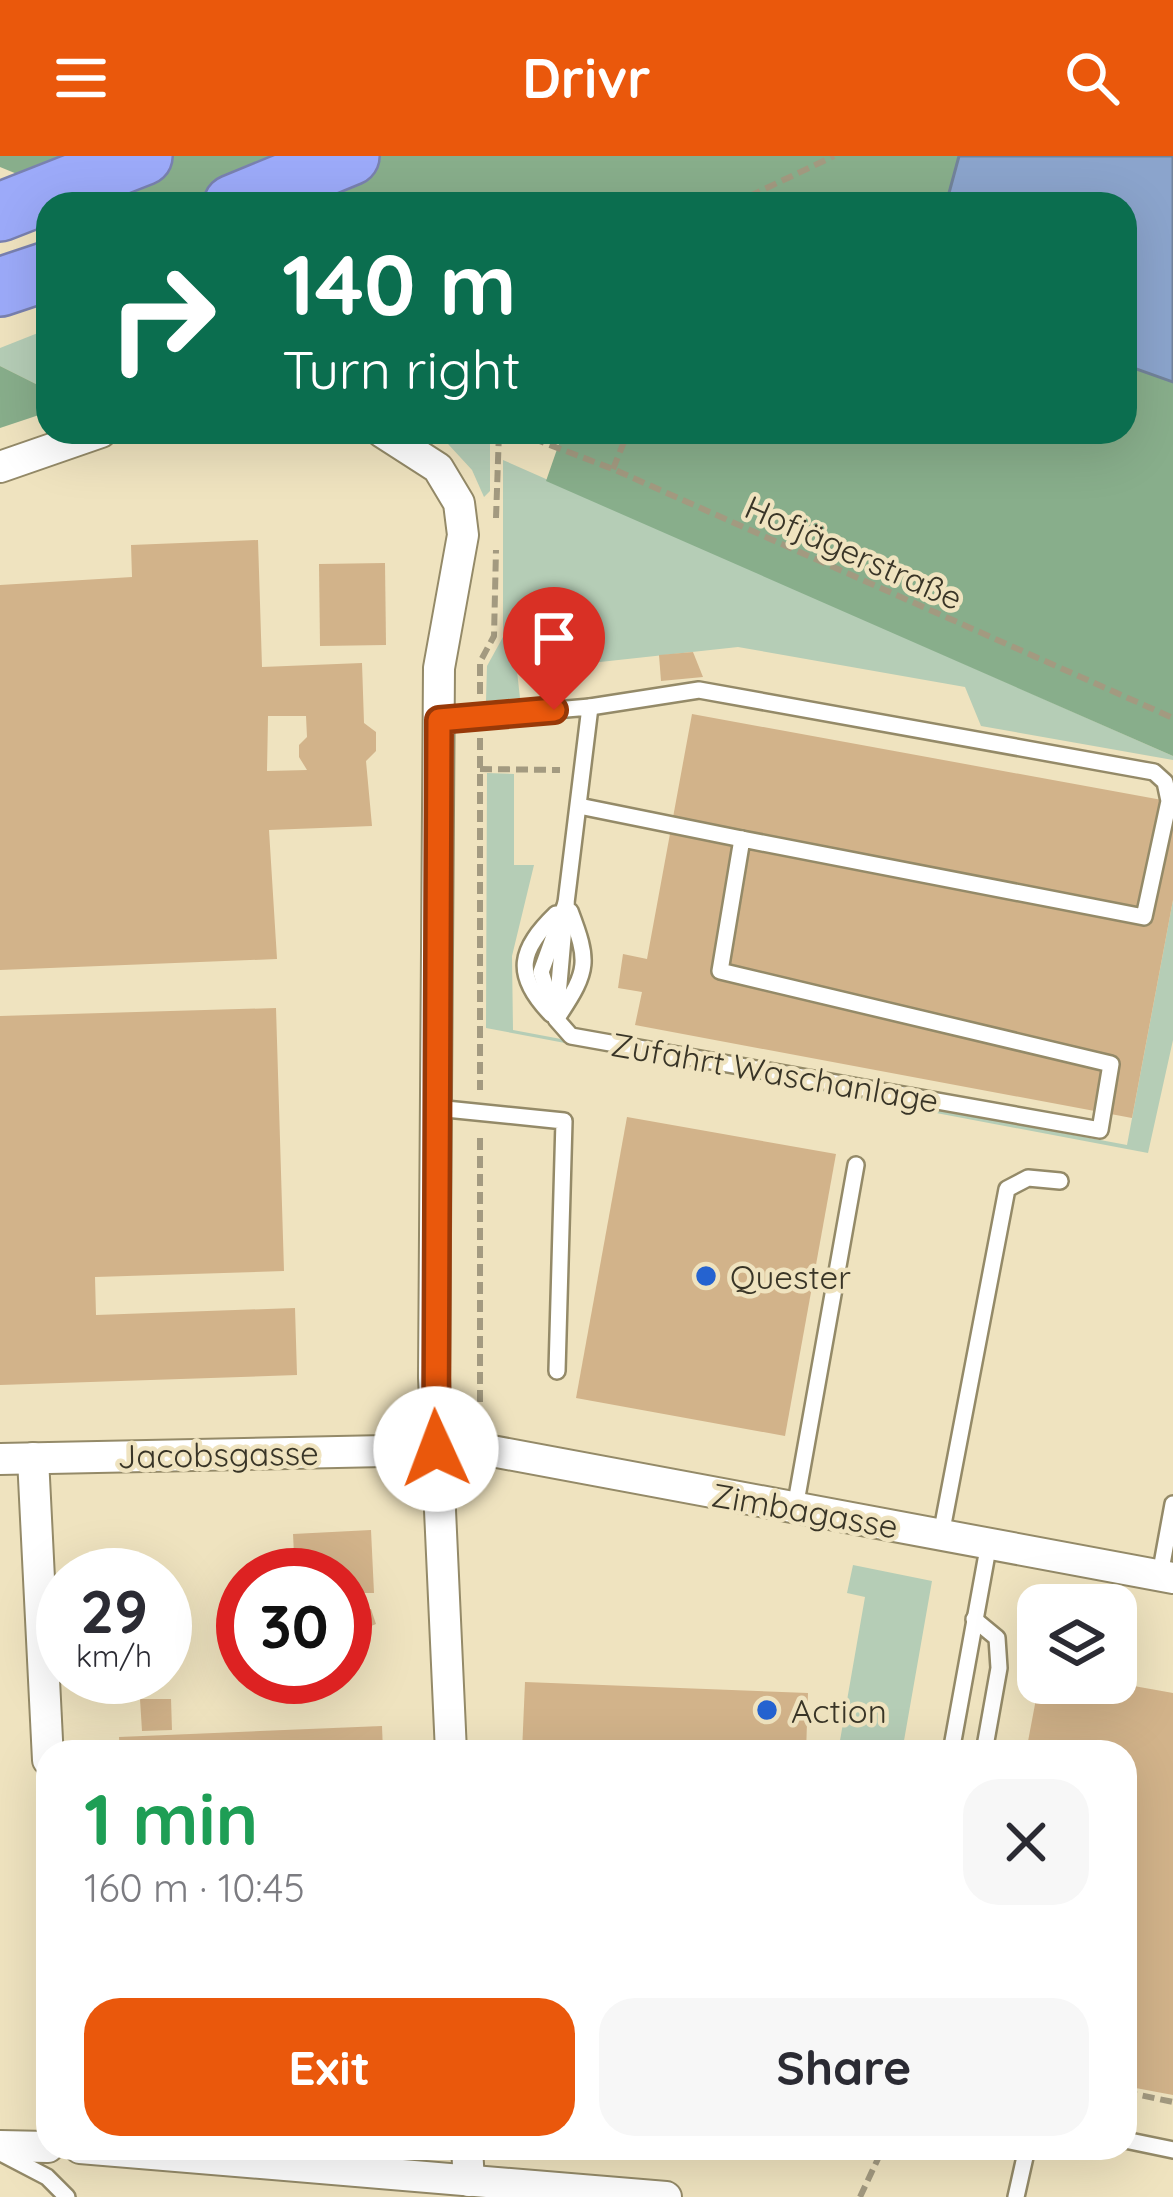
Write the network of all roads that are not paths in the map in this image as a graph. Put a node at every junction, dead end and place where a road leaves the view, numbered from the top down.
1 (143, 156) edge
2 (350, 156) edge
3 (51, 192) edge
4 (262, 192) edge
5 (36, 198) edge
6 (0, 212) edge
7 (36, 275) edge
8 (0, 287) edge
9 (66, 444) edge
10 (401, 444) edge
11 (0, 467) edge
12 (590, 707) junction
13 (439, 720) junction
14 (579, 806) junction
15 (742, 839) junction
16 (566, 903) junction
17 (556, 1019) junction
18 (436, 1108) junction
19 (856, 1165) dead end
20 (1060, 1181) dead end
21 (557, 1371) dead end
22 (436, 1449) junction
23 (33, 1458) junction
24 (0, 1459) edge
25 (1173, 1504) edge
26 (795, 1508) junction
27 (941, 1535) junction
28 (989, 1544) junction
29 (1167, 1576) edge
30 (974, 1619) junction
31 (47, 1740) edge
32 (450, 1740) edge
33 (953, 1740) edge
34 (987, 1740) edge
35 (1137, 2142) edge
36 (36, 2148) edge
37 (0, 2150) edge
38 (1173, 2150) edge
39 (194, 2160) edge
40 (1024, 2160) edge
41 (471, 2189) edge
42 (67, 2197) edge
43 (666, 2197) edge
44 (1016, 2197) edge

1 - 3 highway
2 - 4 highway
5 - 6 highway
7 - 8 highway
9 - 11 street
10 - 13 street
12 - 13 lane
12 - 14 lane
12 - 15 lane
13 - 18 street
14 - 15 lane
14 - 16 lane
15 - 17 lane, Zufahrt Waschanlage
16 - 17 lane
16 - 17 lane
18 - 21 lane
18 - 22 street
19 - 26 lane
20 - 27 lane
22 - 23 street, Jacobsgasse
22 - 26 street, Zimbagasse
22 - 32 street
23 - 24 street, Jacobsgasse
23 - 31 street
25 - 29 lane
26 - 27 street, Zimbagasse
27 - 28 street, Zimbagasse
28 - 29 street, Zimbagasse
28 - 30 lane
30 - 33 lane
30 - 34 lane
35 - 38 lane
36 - 37 street
37 - 42 lane
39 - 41 street
40 - 44 lane
41 - 43 street

